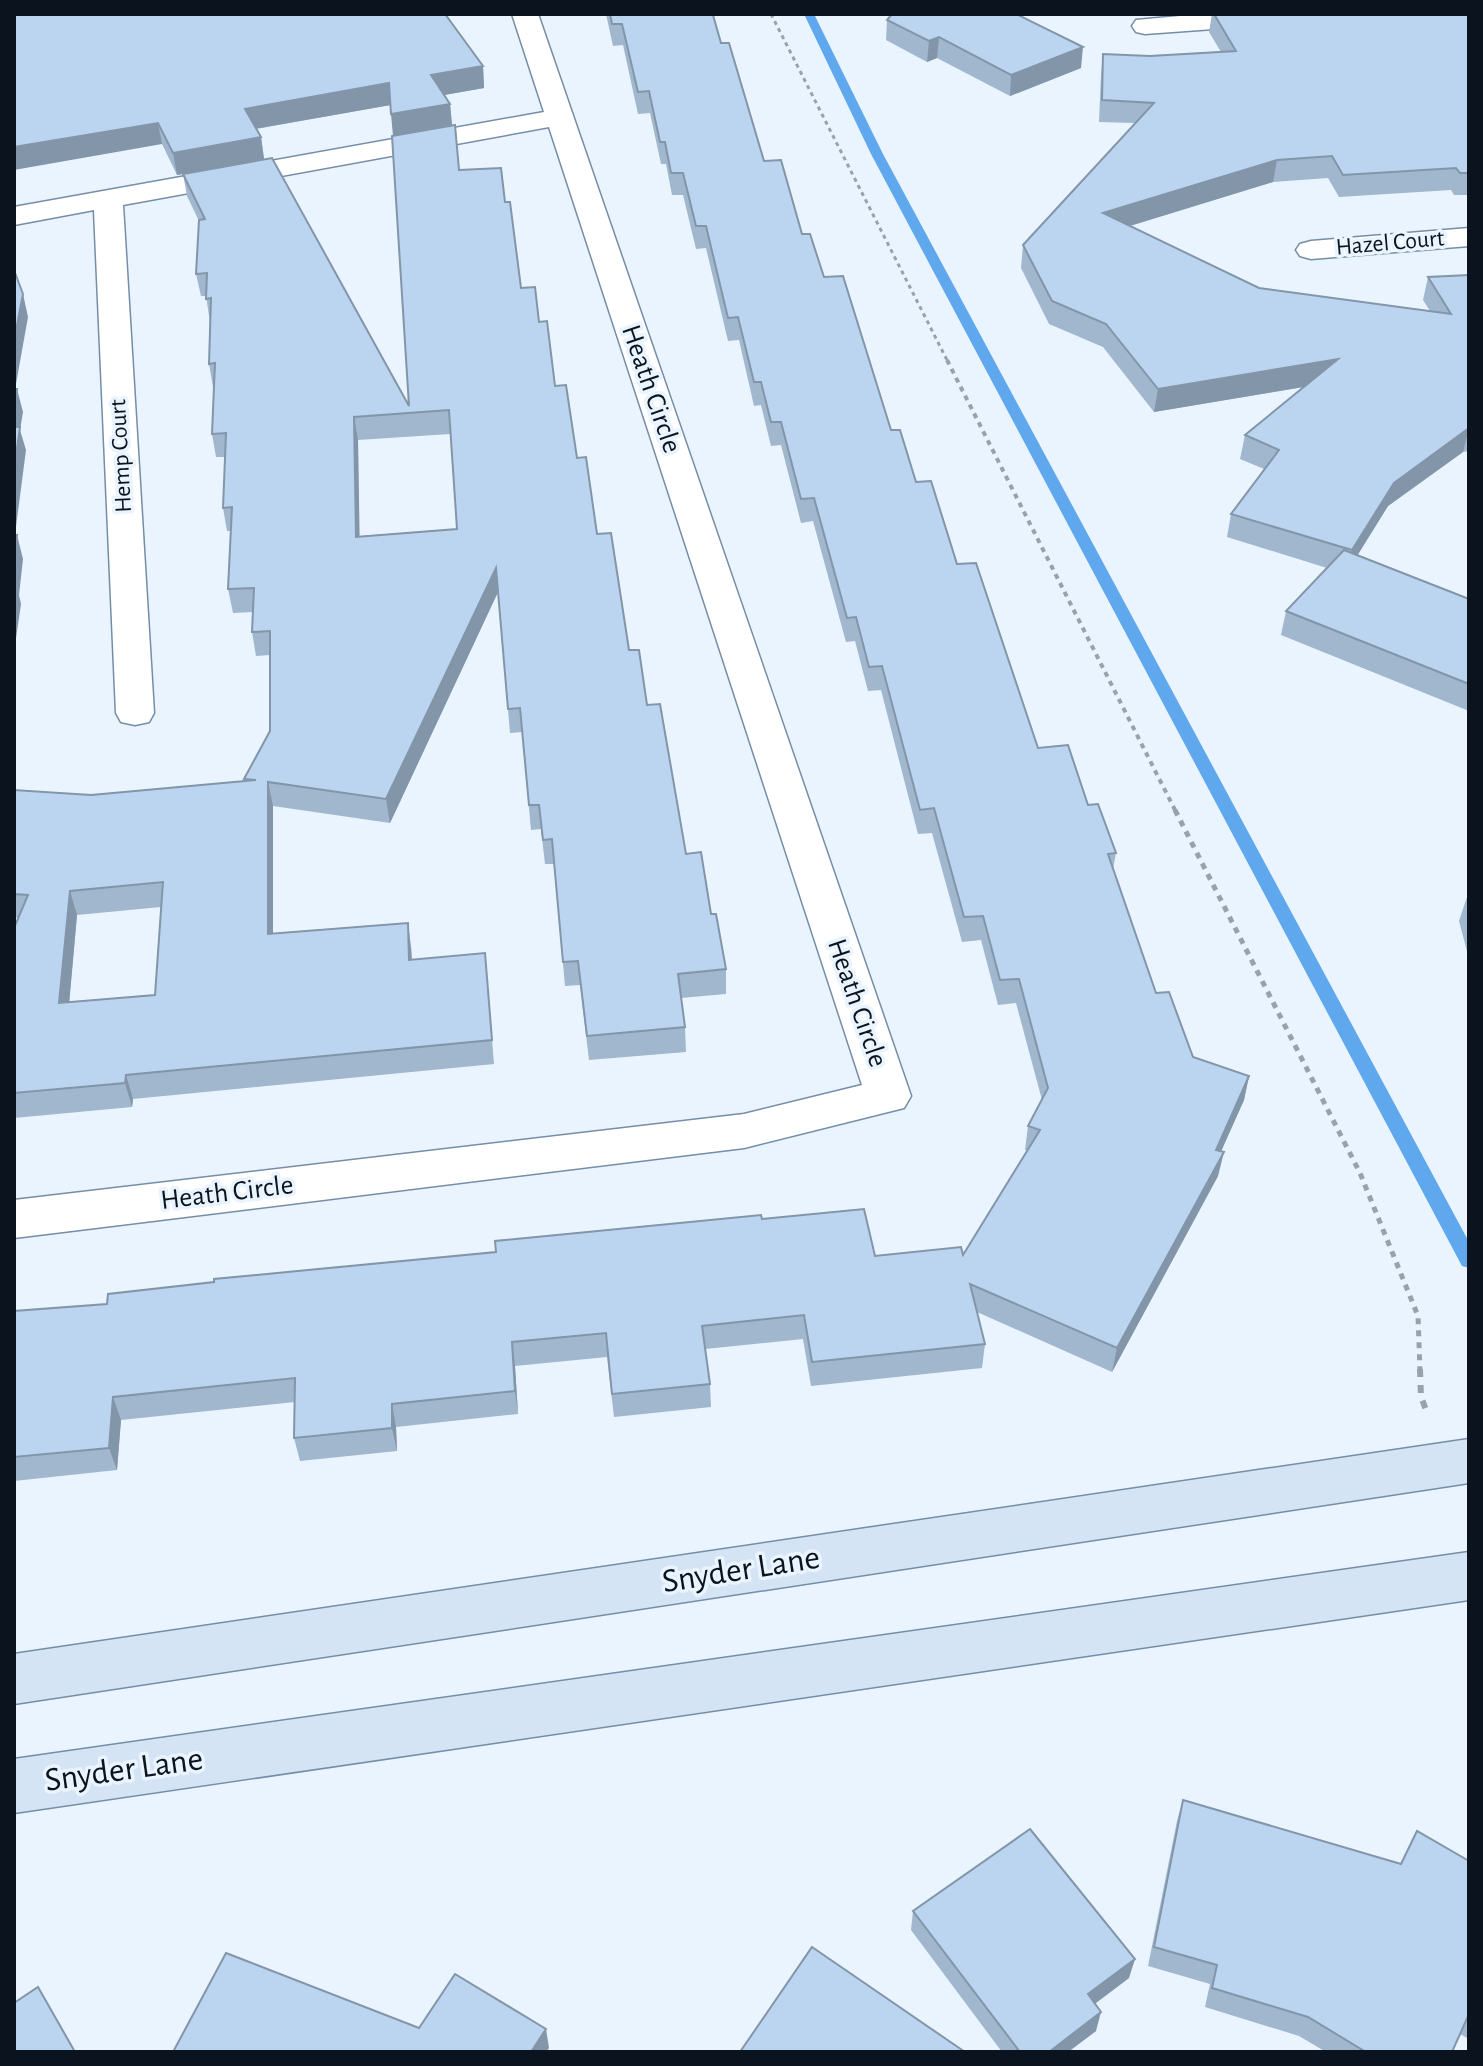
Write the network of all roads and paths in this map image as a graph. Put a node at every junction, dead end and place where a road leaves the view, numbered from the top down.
1 (525, 14) edge
2 (771, 14) edge
3 (1311, 14) edge
4 (1145, 26) dead end
5 (560, 117) junction
6 (108, 199) junction
7 (14, 216) edge
8 (1469, 237) edge
9 (1311, 250) dead end
10 (135, 713) dead end
11 (14, 1219) edge
12 (1421, 1397) dead end
13 (1469, 1461) edge
14 (1469, 1576) edge
15 (14, 1679) edge
16 (14, 1786) edge

1 - 5 street, Heath Circle
2 - 12 path
3 - 4 street
5 - 6 street
5 - 11 street, Heath Circle
6 - 7 street
6 - 10 street, Hemp Court
8 - 9 street, Hazel Court
13 - 15 street, Snyder Lane
14 - 16 street, Snyder Lane

